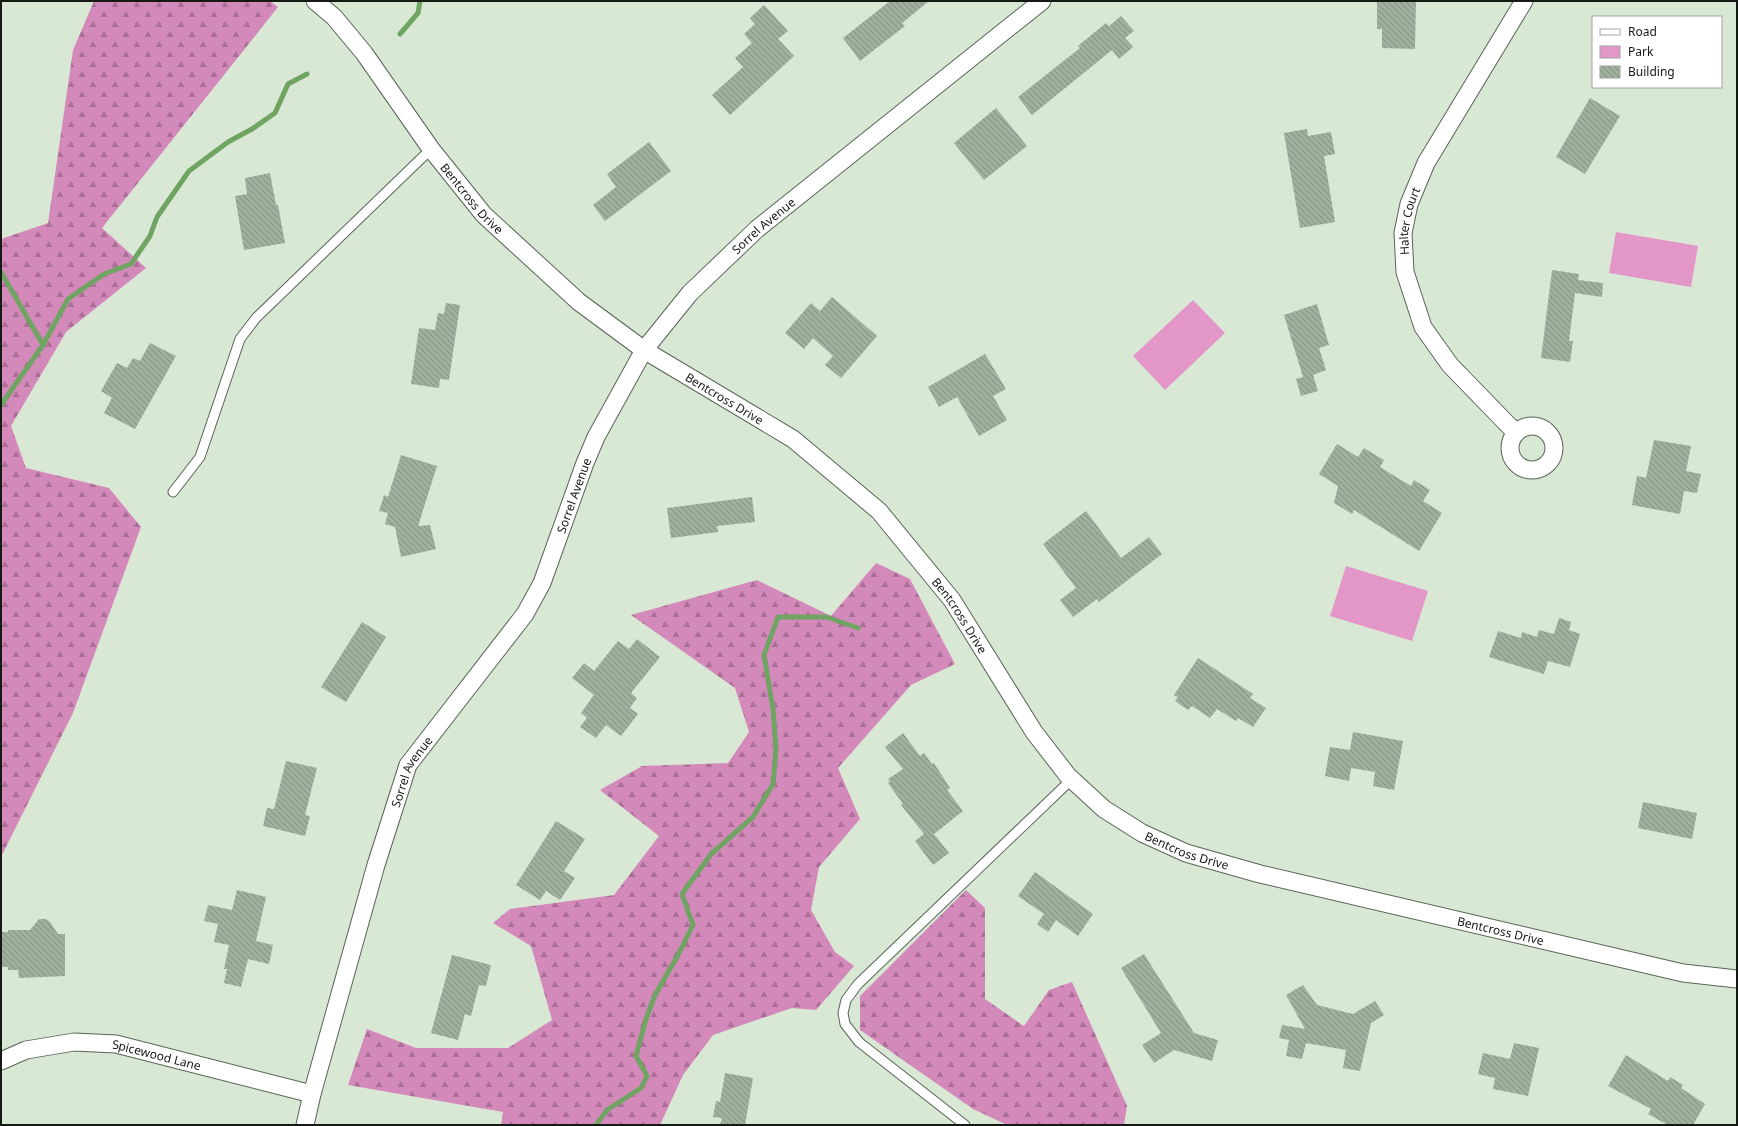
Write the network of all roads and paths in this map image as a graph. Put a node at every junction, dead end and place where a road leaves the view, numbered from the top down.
1 (315, 1) edge
2 (1042, 1) edge
3 (1524, 1) edge
4 (431, 149) junction
5 (644, 350) junction
6 (1516, 433) dead end
7 (173, 492) dead end
8 (1072, 779) junction
9 (1737, 978) edge
10 (1, 1061) edge
11 (312, 1094) junction
12 (305, 1125) edge
13 (965, 1125) edge

1 - 4 street, Bentcross Drive
2 - 5 street, Sorrel Avenue
3 - 6 street, Halter Court
4 - 5 street, Bentcross Drive
4 - 7 lane
5 - 8 street, Bentcross Drive
5 - 11 street, Sorrel Avenue
8 - 9 street, Bentcross Drive
8 - 13 lane
10 - 11 street, Spicewood Lane
11 - 12 street, Sorrel Avenue

